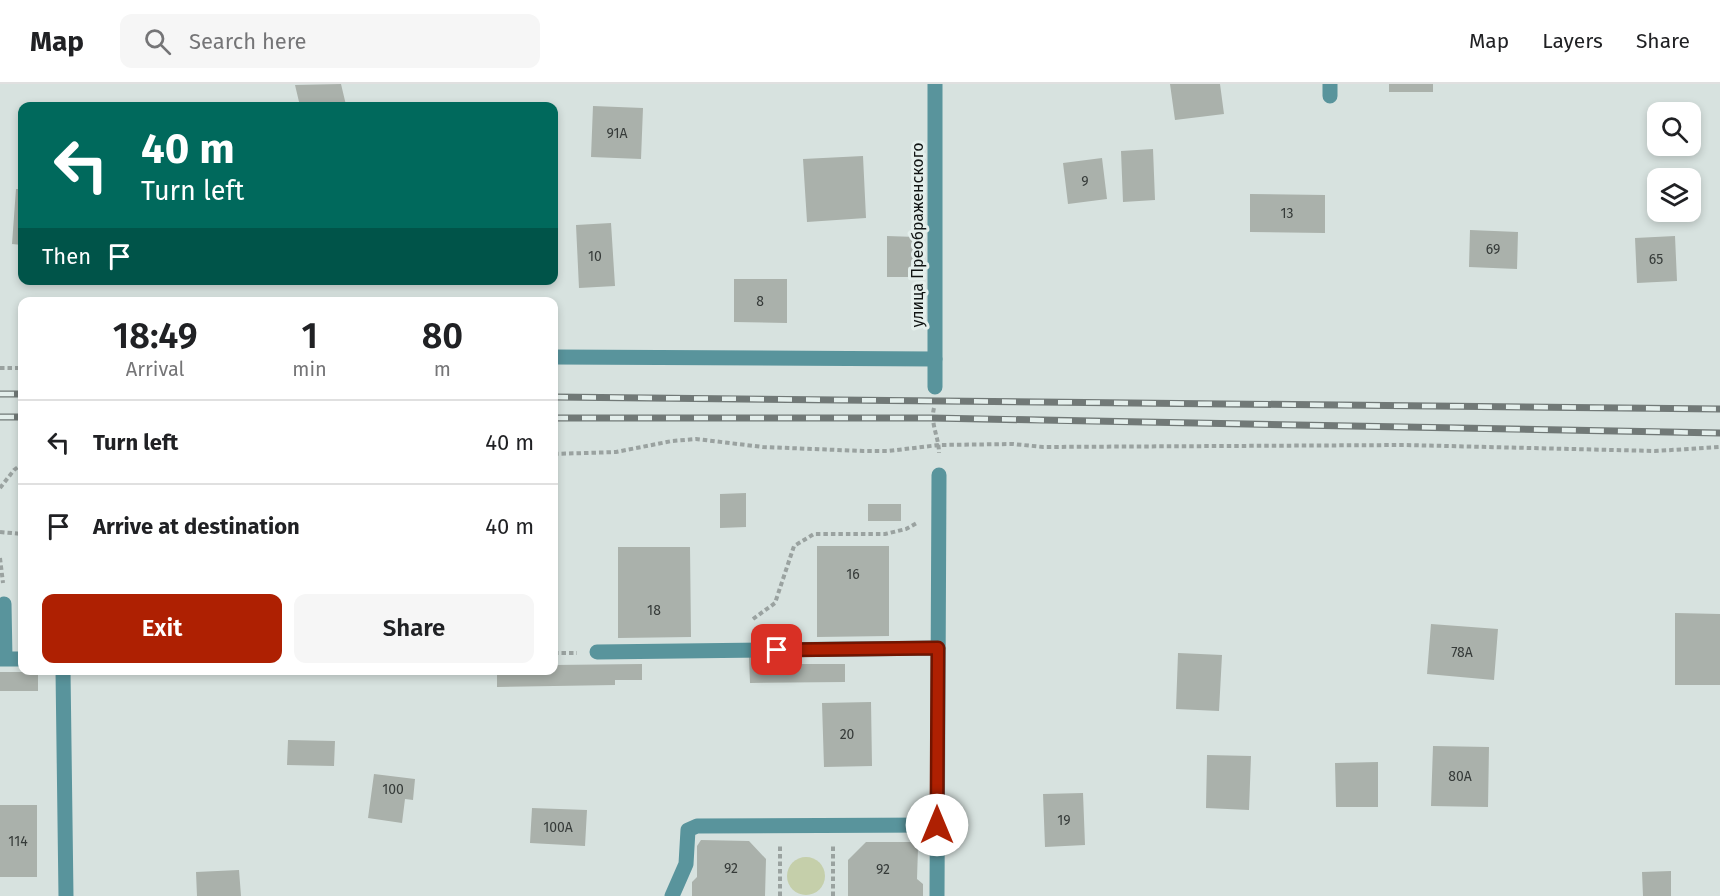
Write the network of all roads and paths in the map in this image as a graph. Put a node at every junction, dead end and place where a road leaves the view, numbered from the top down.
1 (935, 84) edge
2 (558, 357) edge
3 (935, 359) junction
4 (0, 368) edge
5 (18, 368) edge
6 (935, 387) joint
7 (939, 445) junction
8 (1720, 447) edge
9 (558, 454) edge
10 (18, 467) edge
11 (939, 475) joint
12 (0, 488) edge
13 (938, 512) junction
14 (0, 532) edge
15 (18, 534) edge
16 (4, 604) dead end
17 (753, 619) dead end
18 (938, 648) junction
19 (597, 652) dead end
20 (2, 659) edge
21 (18, 659) edge
22 (63, 675) edge
23 (937, 825) junction
24 (780, 851) dead end
25 (833, 852) dead end
26 (66, 896) edge
27 (672, 896) edge
28 (780, 896) edge
29 (833, 896) edge
30 (938, 896) edge

1 - 3 street, улица Преображенского
2 - 3 street
3 - 6 street, улица Преображенского
4 - 5 path
6 - 7 path
7 - 8 path
7 - 9 path
7 - 11 path
10 - 12 path
11 - 13 street
13 - 17 path
13 - 18 street
14 - 15 path
16 - 20 street
18 - 19 street
18 - 23 street
20 - 21 street
22 - 26 street
23 - 27 street
23 - 30 street
24 - 28 path
25 - 29 path

